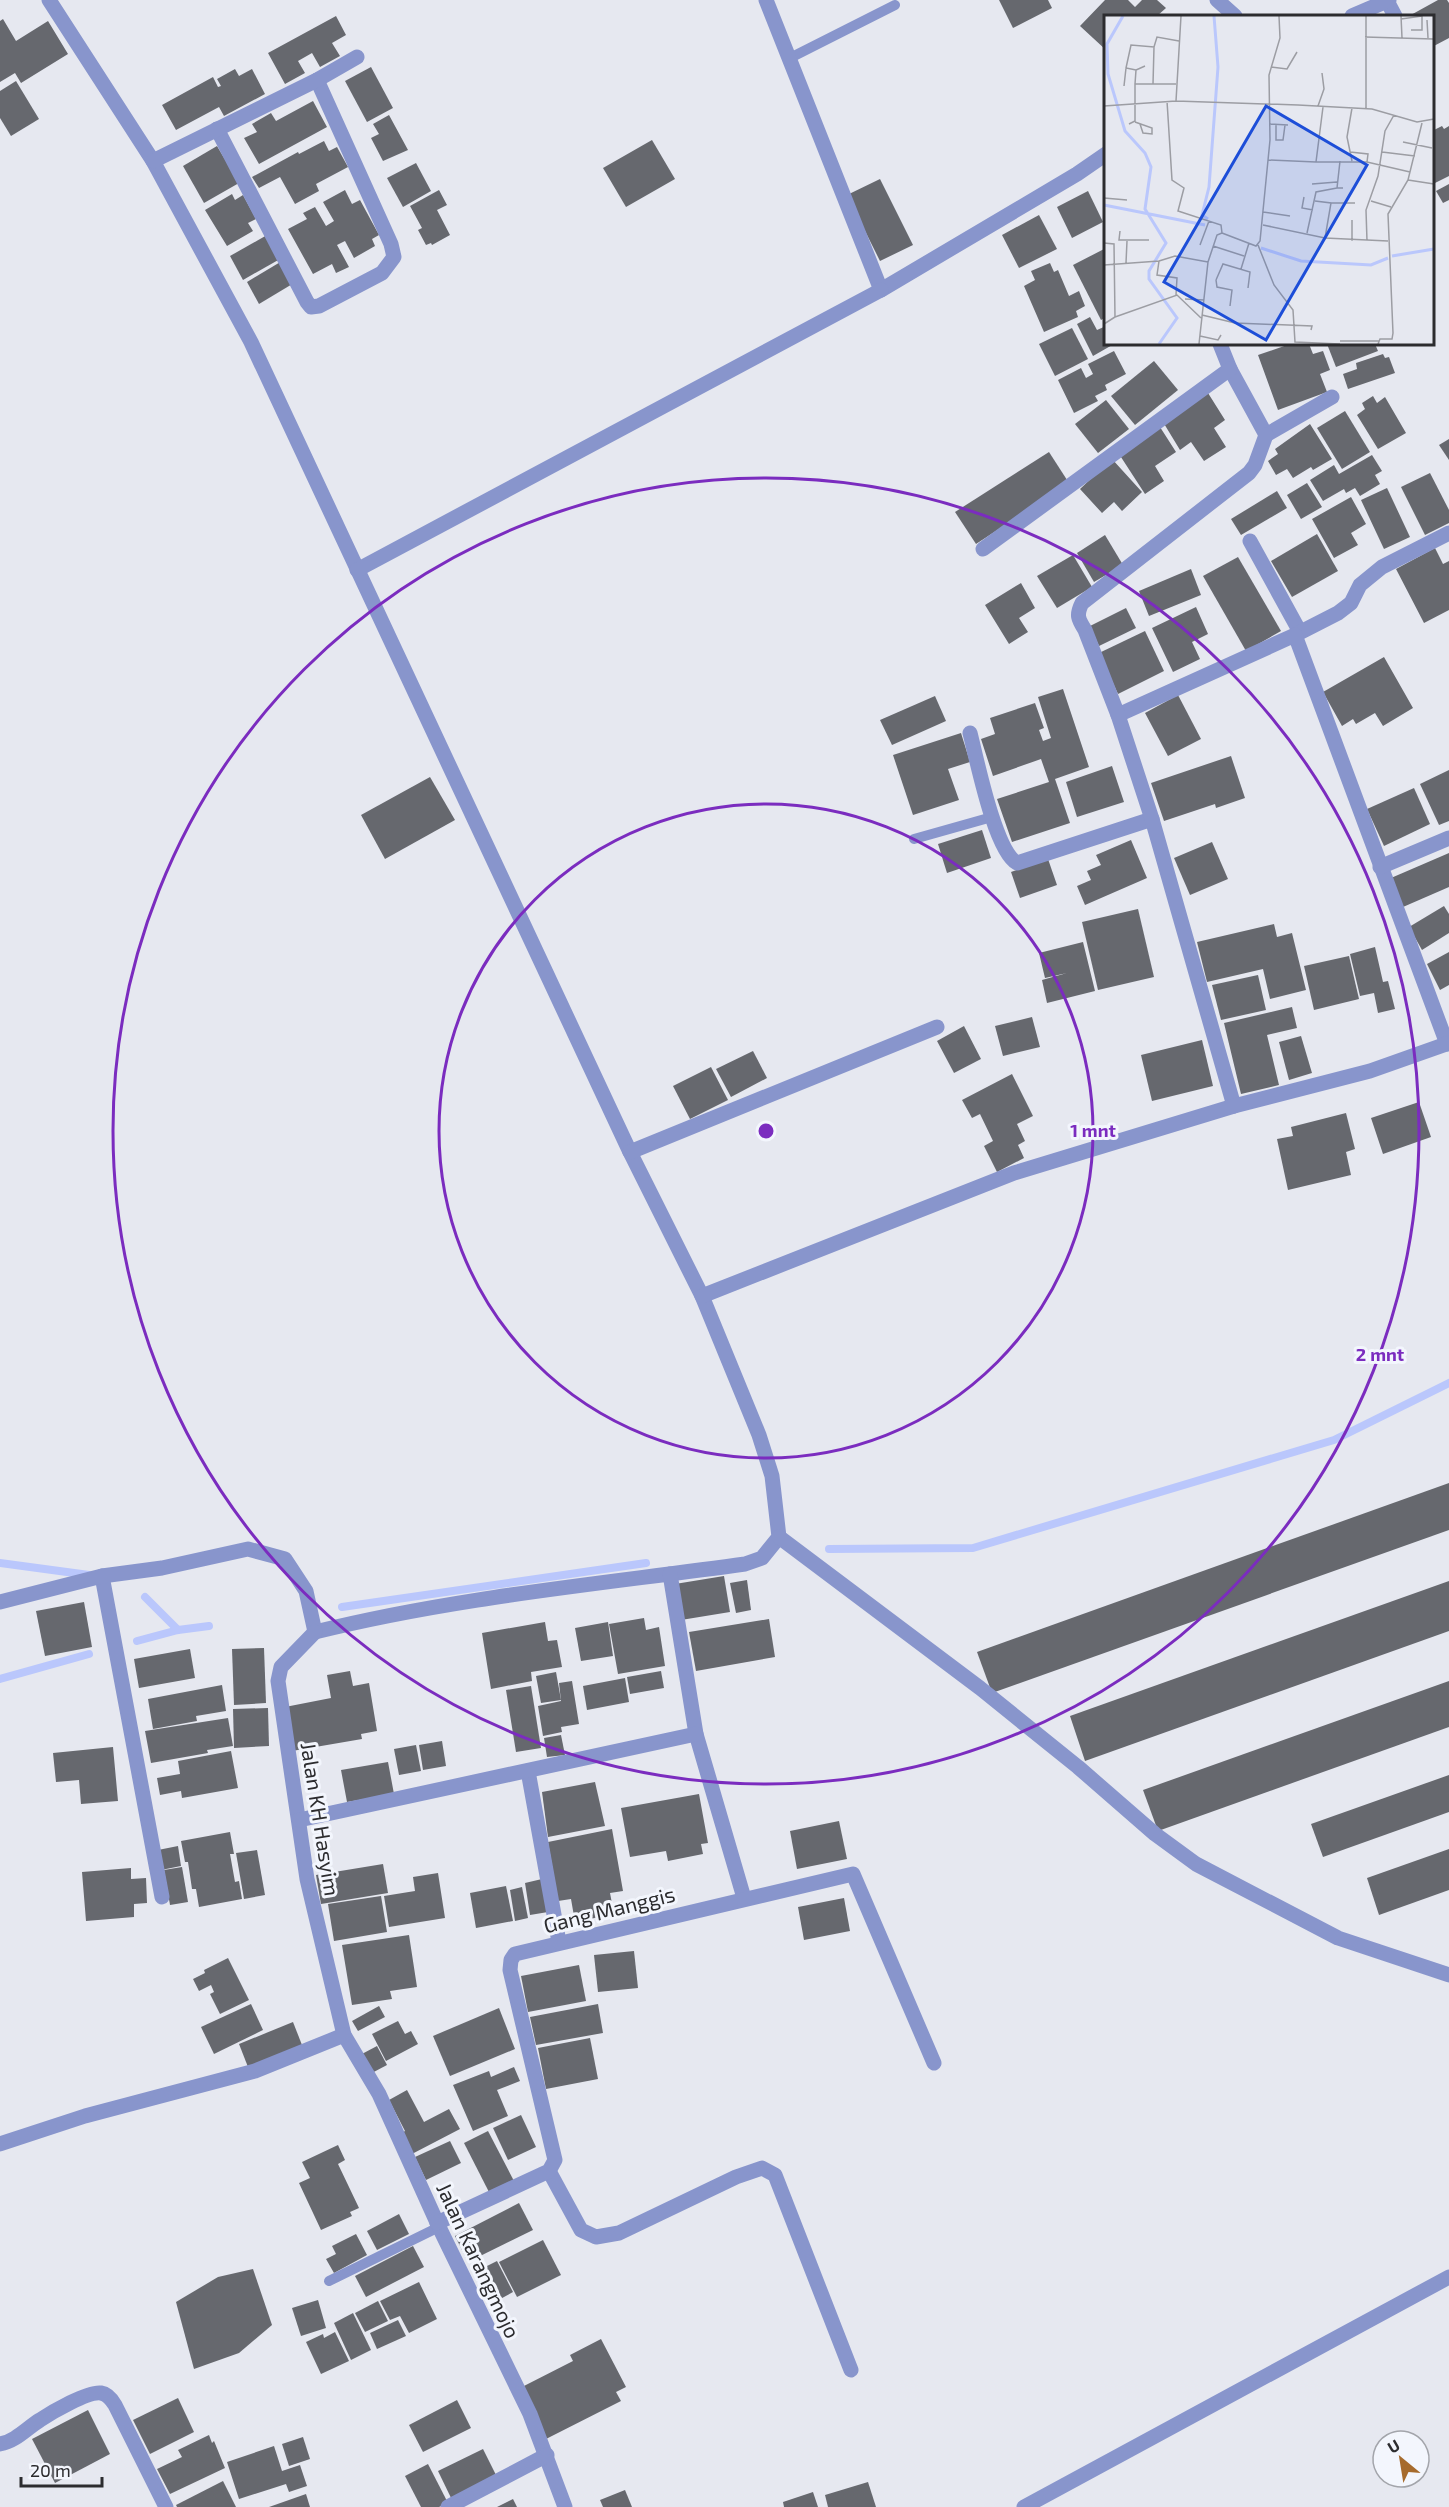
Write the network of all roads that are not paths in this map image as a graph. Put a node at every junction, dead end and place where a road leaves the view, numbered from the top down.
1 (49, 0) edge
2 (766, 0) edge
3 (1217, 0) edge
4 (1388, 0) edge
5 (895, 5) dead end
6 (1234, 15) edge
7 (1354, 15) edge
8 (1395, 15) edge
9 (357, 57) dead end
10 (790, 58) junction
11 (317, 80) junction
12 (217, 129) junction
13 (1104, 155) edge
14 (153, 162) junction
15 (881, 290) junction
16 (1220, 345) edge
17 (1230, 369) junction
18 (1332, 397) dead end
19 (1266, 435) junction
20 (1449, 533) edge
21 (1250, 541) dead end
22 (983, 549) dead end
23 (357, 570) junction
24 (1298, 633) junction
25 (1118, 715) junction
26 (970, 733) dead end
27 (992, 817) junction
28 (1152, 819) junction
29 (1449, 838) edge
30 (914, 839) dead end
31 (1380, 867) junction
32 (937, 1027) dead end
33 (1448, 1044) edge
34 (1234, 1106) junction
35 (630, 1152) junction
36 (702, 1296) junction
37 (779, 1537) junction
38 (670, 1574) junction
39 (102, 1576) junction
40 (0, 1602) edge
41 (315, 1632) junction
42 (696, 1734) junction
43 (528, 1771) junction
44 (299, 1820) junction
45 (162, 1898) dead end
46 (744, 1898) junction
47 (559, 1942) junction
48 (1449, 1975) edge
49 (344, 2035) junction
50 (934, 2063) dead end
51 (0, 2144) edge
52 (549, 2170) junction
53 (438, 2225) junction
54 (1449, 2277) edge
55 (329, 2281) dead end
56 (851, 2370) dead end
57 (0, 2444) edge
58 (547, 2455) junction
59 (166, 2507) edge
60 (448, 2507) edge
61 (565, 2507) edge
62 (1024, 2507) edge

1 - 14 street
2 - 10 street
3 - 6 street
4 - 7 street
4 - 8 street
5 - 10 lane
9 - 11 street
10 - 15 street
11 - 12 street
11 - 12 street
12 - 14 street
13 - 15 street
14 - 23 street
15 - 23 street
16 - 17 street
17 - 19 street
17 - 22 street
18 - 19 street
19 - 25 street
20 - 24 street
21 - 24 street
23 - 35 street
24 - 25 street
24 - 31 street
25 - 28 street
26 - 27 street
27 - 28 street
27 - 30 lane
28 - 34 street
29 - 31 street
31 - 33 street
32 - 35 street
33 - 34 street
34 - 36 street
35 - 36 street
36 - 37 street
37 - 38 street
37 - 48 street
38 - 41 street
38 - 42 street
39 - 40 street
39 - 41 street
39 - 45 street
41 - 44 street, Jalan KH Hasyim
42 - 43 street
42 - 46 street
43 - 44 street
43 - 47 street
44 - 49 street, Jalan KH Hasyim
46 - 47 street, Gang Manggis
46 - 50 street, Gang Manggis
47 - 52 street, Gang Manggis
49 - 51 street
49 - 53 street, Jalan Karangmojo
52 - 53 street
52 - 56 street
53 - 55 lane
53 - 58 street, Jalan Karangmojo
54 - 62 street
57 - 59 street
58 - 60 street
58 - 61 street, Jalan Karangmojo

